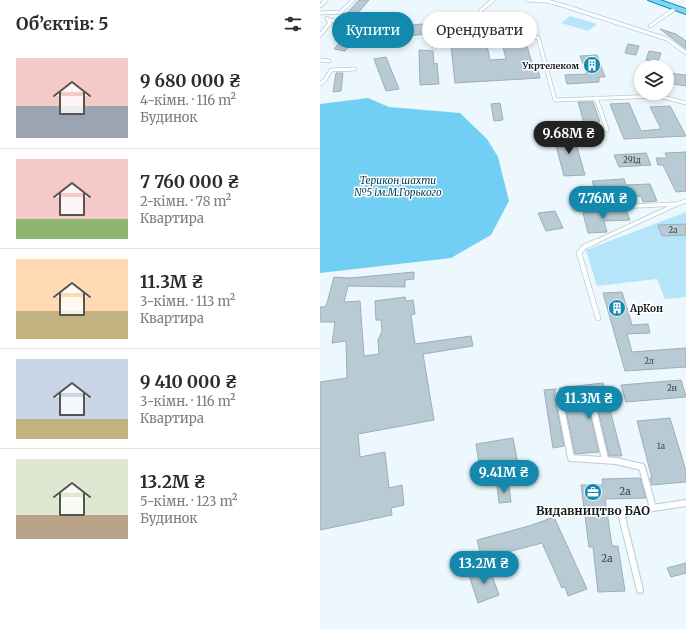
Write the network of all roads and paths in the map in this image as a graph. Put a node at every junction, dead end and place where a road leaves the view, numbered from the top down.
1 (326, 0) edge
2 (353, 0) edge
3 (493, 0) edge
4 (528, 0) edge
5 (652, 0) edge
6 (320, 6) edge
7 (676, 8) junction
8 (480, 12) edge
9 (686, 12) edge
10 (320, 13) edge
11 (329, 20) junction
12 (332, 21) edge
13 (650, 26) dead end
14 (320, 36) edge
15 (537, 37) edge
16 (686, 53) edge
17 (320, 60) edge
18 (329, 61) dead end
19 (355, 69) dead end
20 (320, 84) edge
21 (596, 98) junction
22 (686, 103) edge
23 (607, 130) dead end
24 (686, 201) edge
25 (677, 204) junction
26 (574, 209) dead end
27 (598, 318) dead end
28 (589, 390) dead end
29 (558, 392) dead end
30 (605, 459) junction
31 (686, 503) edge
32 (653, 508) junction
33 (640, 590) dead end

1 - 6 lane
2 - 10 lane
3 - 8 lane
4 - 16 lane
5 - 7 main road
7 - 9 main road
7 - 13 lane
10 - 11 lane
11 - 12 lane
11 - 14 lane
15 - 21 lane
17 - 18 lane
19 - 20 lane
21 - 22 lane
21 - 23 lane
24 - 25 lane
25 - 26 lane
25 - 27 lane
28 - 30 lane
29 - 30 lane
30 - 32 lane
31 - 32 lane
32 - 33 lane

